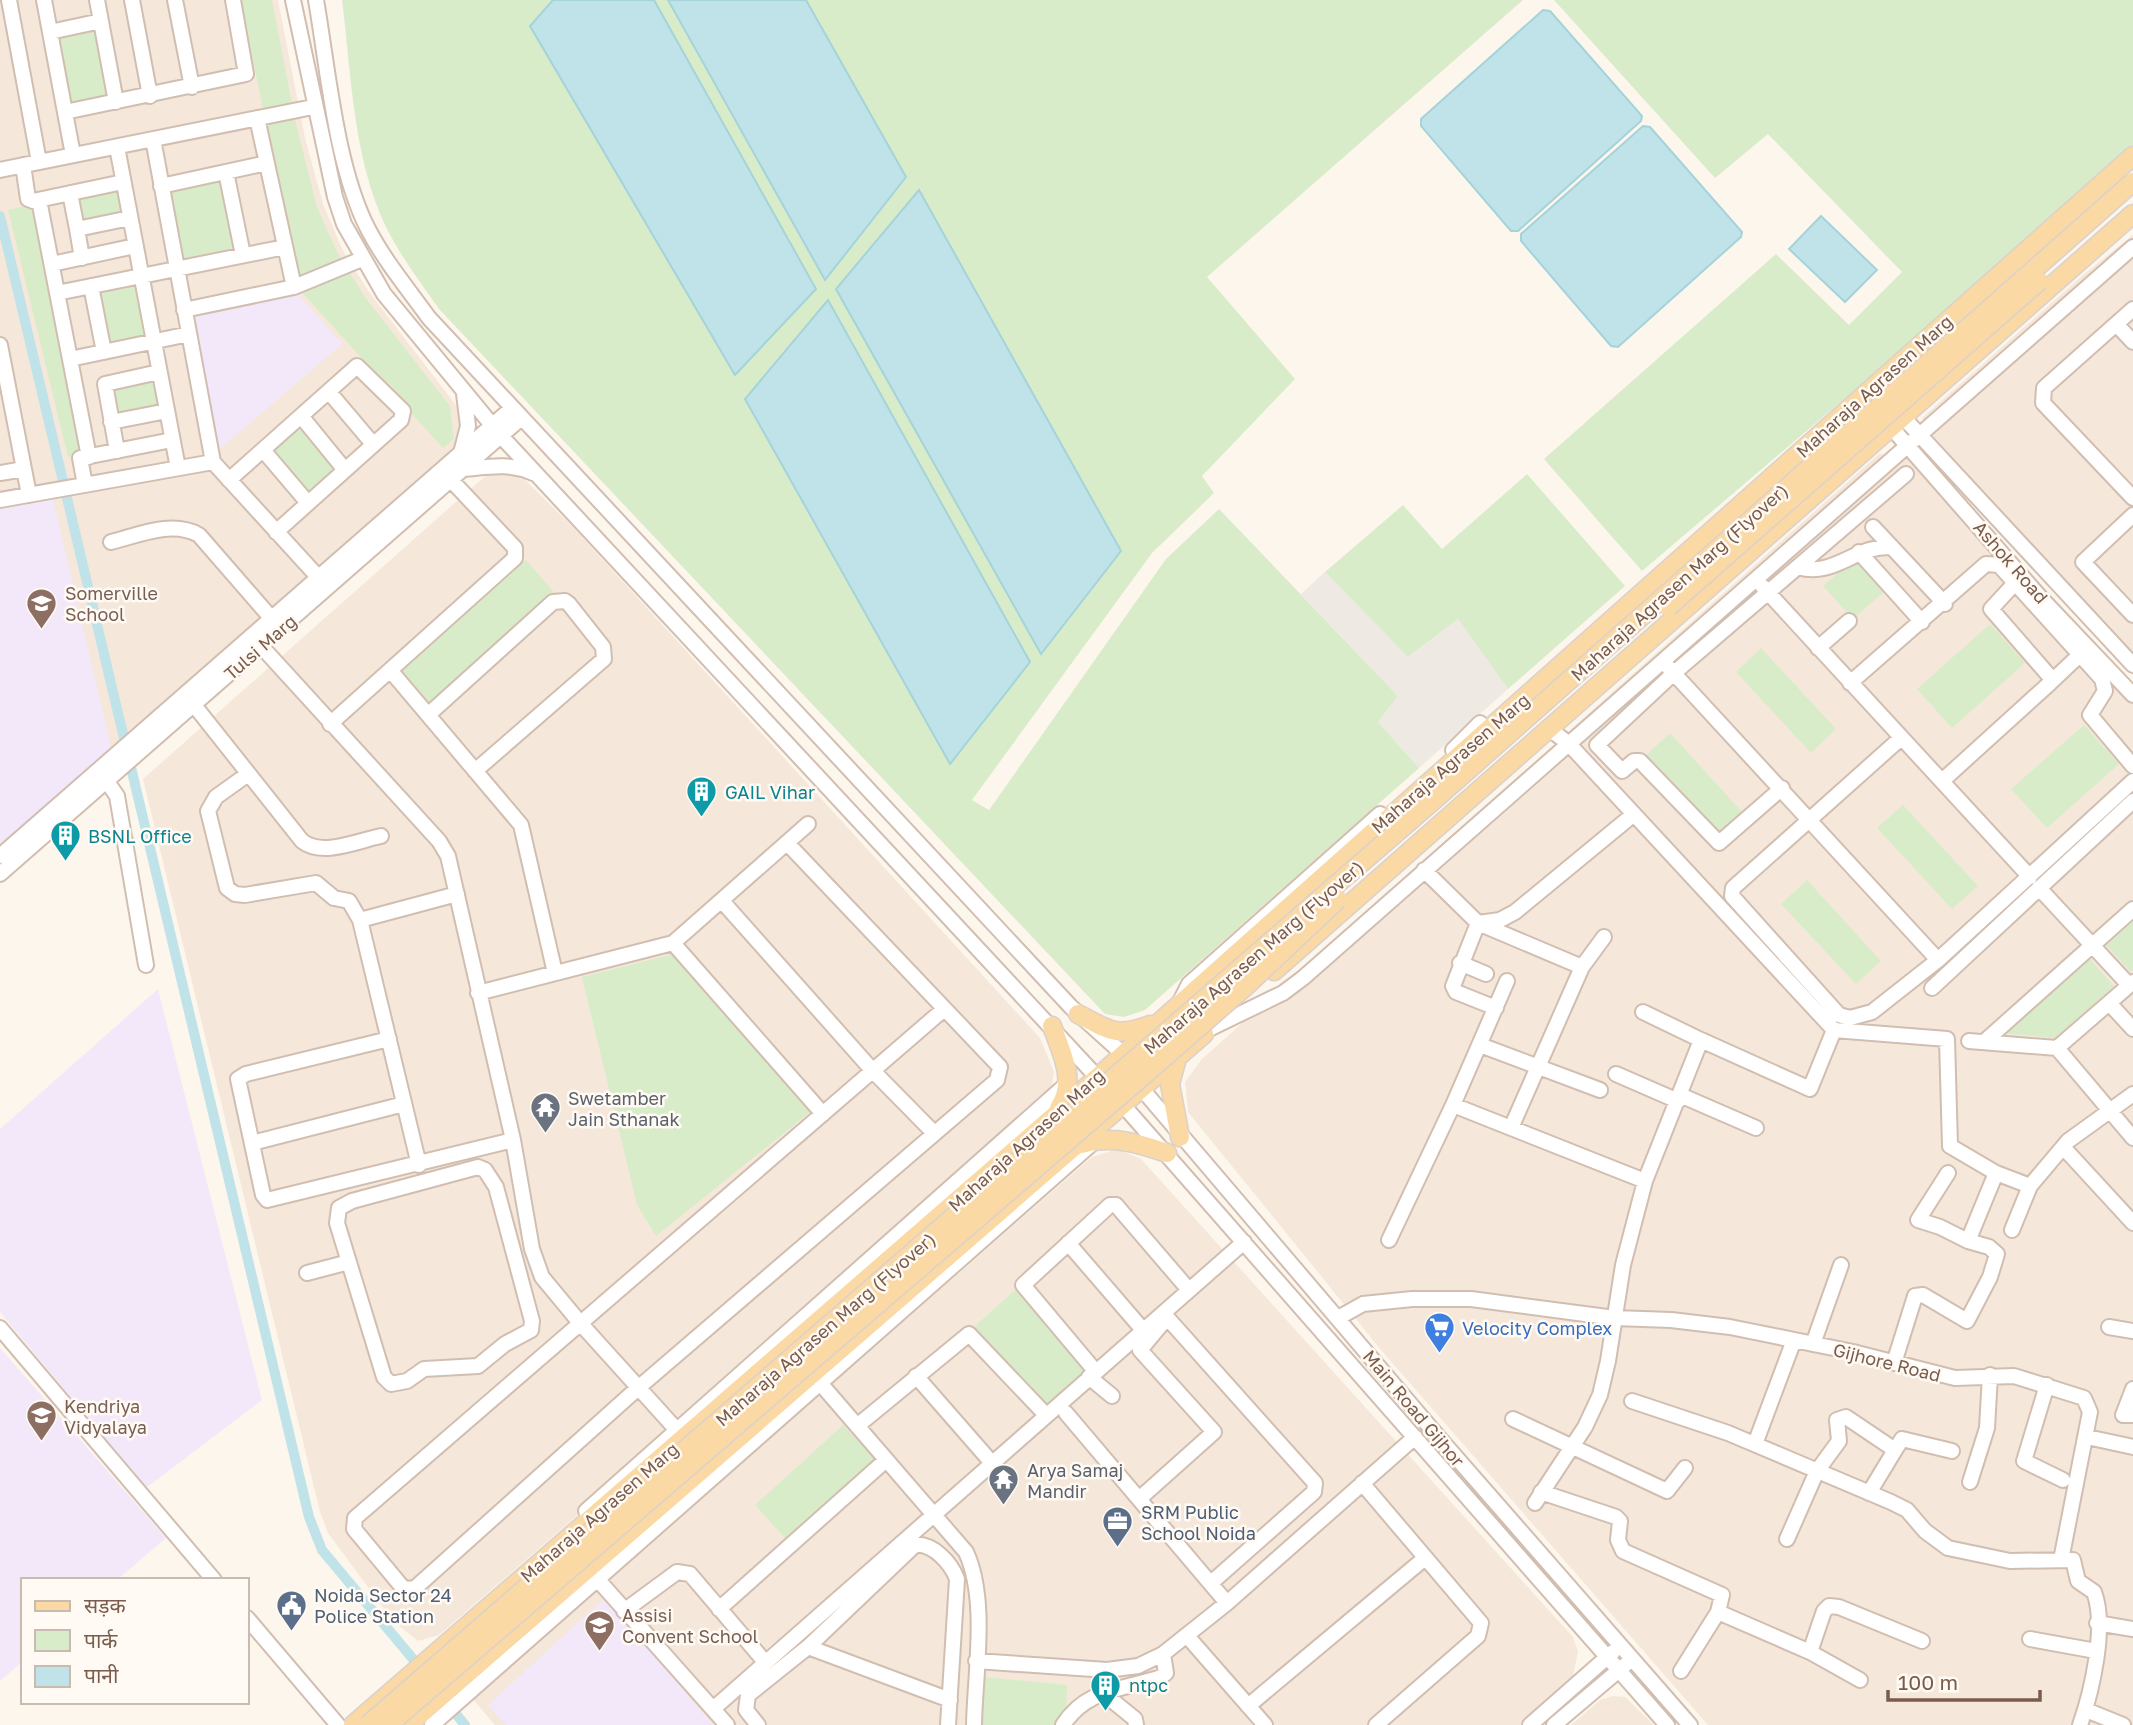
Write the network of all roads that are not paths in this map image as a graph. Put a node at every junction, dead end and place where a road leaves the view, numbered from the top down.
1 (9, 0) edge
2 (97, 0) edge
3 (132, 0) edge
4 (174, 0) edge
5 (233, 0) edge
6 (293, 0) edge
7 (316, 0) edge
8 (48, 1) edge
9 (101, 22) junction
10 (50, 32) junction
11 (192, 87) junction
12 (150, 96) junction
13 (116, 102) junction
14 (313, 107) junction
15 (65, 112) junction
16 (257, 118) junction
17 (153, 139) junction
18 (117, 146) junction
19 (2133, 154) edge
20 (74, 155) junction
21 (39, 162) junction
22 (267, 163) junction
23 (23, 165) junction
24 (0, 170) edge
25 (226, 172) junction
26 (123, 181) junction
27 (2133, 182) edge
28 (161, 186) junction
29 (70, 193) junction
30 (2133, 197) edge
31 (39, 200) junction
32 (2133, 214) edge
33 (130, 218) junction
34 (76, 229) junction
35 (2045, 234) junction
36 (135, 246) junction
37 (285, 247) junction
38 (2133, 247) edge
39 (243, 255) junction
40 (82, 258) junction
41 (362, 259) junction
42 (52, 264) junction
43 (2074, 267) junction
44 (177, 268) junction
45 (141, 275) junction
46 (91, 286) junction
47 (294, 287) junction
48 (57, 293) junction
49 (2133, 309) edge
50 (184, 310) junction
51 (2116, 324) junction
52 (189, 334) junction
53 (153, 341) junction
54 (2133, 342) edge
55 (0, 347) edge
56 (104, 352) junction
57 (70, 359) junction
58 (159, 372) junction
59 (3, 380) edge
60 (329, 391) junction
61 (463, 391) junction
62 (167, 411) junction
63 (516, 414) junction
64 (301, 416) junction
65 (111, 422) junction
66 (1897, 422) junction
67 (497, 431) junction
68 (172, 440) junction
69 (1913, 440) junction
70 (373, 444) junction
71 (263, 450) junction
72 (117, 451) junction
73 (460, 454) junction
74 (89, 457) junction
75 (213, 462) junction
76 (177, 468) junction
77 (24, 469) junction
78 (345, 470) junction
79 (463, 470) junction
80 (0, 473) edge
81 (1906, 474) dead end
82 (537, 475) junction
83 (229, 480) junction
84 (451, 480) junction
85 (79, 486) junction
86 (29, 495) junction
87 (2133, 498) edge
88 (0, 500) edge
89 (308, 503) junction
90 (2133, 515) edge
91 (1873, 527) dead end
92 (276, 532) junction
93 (111, 542) dead end
94 (1892, 547) junction
95 (1859, 552) junction
96 (1798, 567) junction
97 (319, 578) junction
98 (1755, 579) junction
99 (2015, 583) junction
100 (1768, 593) junction
101 (1945, 604) junction
102 (2133, 615) edge
103 (1617, 616) junction
104 (272, 619) junction
105 (1849, 621) dead end
106 (1922, 622) junction
107 (261, 646) junction
108 (1642, 646) junction
109 (1818, 648) junction
110 (2084, 651) junction
111 (1662, 661) junction
112 (2133, 665) edge
113 (390, 670) junction
114 (1674, 673) junction
115 (1850, 683) junction
116 (2050, 683) junction
117 (2133, 695) edge
118 (194, 705) junction
119 (1502, 708) dead end
120 (429, 714) junction
121 (1480, 723) dead end
122 (330, 724) junction
123 (1548, 728) junction
124 (1901, 738) junction
125 (141, 742) junction
126 (1568, 743) junction
127 (2133, 766) edge
128 (475, 771) junction
129 (108, 773) junction
130 (248, 774) junction
131 (1942, 781) junction
132 (2133, 781) edge
133 (1782, 788) junction
134 (2133, 801) edge
135 (1634, 814) junction
136 (1385, 819) junction
137 (1811, 820) junction
138 (808, 824) dead end
139 (381, 835) dead end
140 (788, 843) junction
141 (1410, 850) junction
142 (0, 856) edge
143 (1424, 870) junction
144 (0, 874) edge
145 (2035, 882) junction
146 (457, 894) junction
147 (722, 901) junction
148 (2133, 909) edge
149 (360, 920) junction
150 (1478, 923) junction
151 (1604, 937) dead end
152 (673, 943) junction
153 (2092, 946) junction
154 (1938, 960) junction
155 (1460, 964) junction
156 (146, 965) dead end
157 (1582, 967) junction
158 (555, 973) junction
159 (1486, 974) dead end
160 (1507, 981) dead end
161 (2131, 984) edge
162 (1932, 988) dead end
163 (478, 993) junction
164 (2109, 1003) junction
165 (1179, 1005) junction
166 (1496, 1008) junction
167 (943, 1010) junction
168 (1643, 1012) dead end
169 (1078, 1013) junction
170 (1160, 1021) junction
171 (1052, 1026) junction
172 (1209, 1029) junction
173 (2133, 1029) edge
174 (1834, 1030) junction
175 (389, 1039) junction
176 (1701, 1040) junction
177 (1480, 1045) junction
178 (2057, 1048) junction
179 (1123, 1054) junction
180 (1177, 1058) junction
181 (1537, 1065) junction
182 (873, 1071) junction
183 (1616, 1074) dead end
184 (1097, 1077) junction
185 (1068, 1083) junction
186 (1142, 1090) junction
187 (1600, 1090) dead end
188 (2133, 1094) edge
189 (1679, 1098) junction
190 (404, 1104) junction
191 (1124, 1105) junction
192 (1453, 1105) junction
193 (2108, 1110) junction
194 (823, 1114) junction
195 (1054, 1117) junction
196 (1511, 1128) junction
197 (1756, 1128) dead end
198 (934, 1133) junction
199 (1180, 1137) junction
200 (2133, 1138) edge
201 (513, 1140) junction
202 (1097, 1140) junction
203 (251, 1143) junction
204 (1077, 1146) junction
205 (2063, 1147) junction
206 (1167, 1153) junction
207 (419, 1165) junction
208 (1948, 1173) dead end
209 (1996, 1173) junction
210 (1645, 1181) junction
211 (2030, 1186) junction
212 (2133, 1223) edge
213 (2012, 1230) dead end
214 (1390, 1240) dead end
215 (1968, 1241) junction
216 (1244, 1242) junction
217 (1068, 1244) junction
218 (904, 1247) junction
219 (532, 1250) junction
220 (513, 1256) junction
221 (349, 1262) junction
222 (1841, 1265) dead end
223 (307, 1273) dead end
224 (929, 1273) junction
225 (1189, 1290) junction
226 (1165, 1315) junction
227 (1338, 1318) junction
228 (1615, 1318) junction
229 (581, 1324) junction
230 (2109, 1327) dead end
231 (0, 1328) edge
232 (1143, 1330) junction
233 (2133, 1331) edge
234 (1794, 1340) junction
235 (1813, 1344) junction
236 (1894, 1363) junction
237 (1093, 1374) junction
238 (1990, 1375) junction
239 (916, 1376) junction
240 (816, 1378) junction
241 (2047, 1385) junction
242 (638, 1388) junction
243 (2133, 1389) edge
244 (1112, 1396) dead end
245 (1632, 1402) dead end
246 (1066, 1413) dead end
247 (1046, 1415) junction
248 (2133, 1415) edge
249 (1513, 1419) dead end
250 (857, 1426) junction
251 (681, 1434) junction
252 (1415, 1437) junction
253 (2087, 1437) junction
254 (1755, 1444) junction
255 (2133, 1447) edge
256 (1571, 1448) junction
257 (1895, 1450) junction
258 (1951, 1451) dead end
259 (886, 1460) junction
260 (992, 1463) junction
261 (1685, 1468) dead end
262 (1817, 1471) junction
263 (2063, 1480) dead end
264 (1970, 1482) dead end
265 (1362, 1483) junction
266 (621, 1493) junction
267 (1869, 1493) junction
268 (1139, 1499) junction
269 (933, 1514) junction
270 (645, 1519) junction
271 (1787, 1539) dead end
272 (1426, 1558) junction
273 (2061, 1560) junction
274 (592, 1574) junction
275 (212, 1578) edge
276 (1211, 1583) junction
277 (1227, 1603) junction
278 (719, 1609) junction
279 (624, 1611) junction
280 (1718, 1612) junction
281 (248, 1619) edge
282 (2098, 1623) junction
283 (2133, 1629) edge
284 (1188, 1637) junction
285 (2030, 1639) dead end
286 (452, 1640) junction
287 (1922, 1641) dead end
288 (1621, 1646) junction
289 (808, 1647) junction
290 (2096, 1651) junction
291 (1810, 1652) junction
292 (1163, 1654) junction
293 (1608, 1657) junction
294 (1632, 1660) junction
295 (975, 1661) junction
296 (765, 1662) junction
297 (1619, 1670) junction
298 (1681, 1671) dead end
299 (1860, 1681) dead end
300 (1103, 1693) junction
301 (950, 1700) junction
302 (1555, 1704) junction
303 (1248, 1706) junction
304 (713, 1709) junction
305 (2086, 1710) junction
306 (434, 1717) edge
307 (1563, 1722) edge
308 (338, 1725) edge
309 (353, 1725) edge
310 (368, 1725) edge
311 (388, 1725) edge
312 (408, 1725) edge
313 (727, 1725) edge
314 (758, 1725) edge
315 (948, 1725) edge
316 (974, 1725) edge
317 (1063, 1725) edge
318 (1136, 1725) edge
319 (1265, 1725) edge
320 (1376, 1725) edge
321 (1530, 1725) edge
322 (1667, 1725) edge
323 (1690, 1725) edge
324 (2081, 1725) edge
325 (2123, 1725) edge

1 - 21 street
2 - 9 street
3 - 12 street
4 - 11 street
5 - 11 street
6 - 14 street
7 - 63 street
8 - 10 street
9 - 10 street
9 - 13 street
10 - 15 street
11 - 12 street
12 - 13 street
13 - 15 street
14 - 16 street
14 - 41 street
15 - 20 street
16 - 17 street
16 - 22 street
17 - 18 street
17 - 28 street
18 - 20 street
18 - 26 street
19 - 35 main road, Maharaja Agrasen Marg
19 - 119 street
20 - 21 street
21 - 23 street
22 - 25 street
22 - 37 street
23 - 24 street
23 - 31 street
25 - 28 street
25 - 39 street
26 - 29 street
26 - 33 street
27 - 310 main road, Maharaja Agrasen Marg (Flyover), bridge
28 - 44 street
29 - 31 street
29 - 34 street
30 - 311 main road, Maharaja Agrasen Marg (Flyover), bridge
31 - 42 street
32 - 43 main road, Maharaja Agrasen Marg
33 - 34 street
33 - 36 street
34 - 40 street
35 - 43 main road
35 - 103 main road, Maharaja Agrasen Marg
36 - 40 street
36 - 45 street
37 - 39 street
37 - 47 street
38 - 69 street
39 - 44 street
40 - 42 street
41 - 47 street
41 - 61 street
42 - 48 street
43 - 66 main road, Maharaja Agrasen Marg
44 - 45 street
44 - 50 street
45 - 46 street
45 - 53 street
46 - 48 street
46 - 56 street
47 - 50 street
48 - 57 street
49 - 51 street
50 - 52 street
51 - 54 street
51 - 87 street
52 - 53 street
52 - 75 street
53 - 56 street
53 - 58 street
55 - 59 street
56 - 57 street
57 - 74 street
58 - 62 street
58 - 65 street
59 - 77 street
60 - 64 street
60 - 70 street
60 - 70 street
61 - 67 street
61 - 73 street
62 - 65 street
62 - 68 street
63 - 67 street, Tulsi Marg
63 - 169 street
64 - 71 street
64 - 78 street
65 - 72 street
66 - 69 street, Ashok Road
66 - 108 main road, Maharaja Agrasen Marg
67 - 73 street, Tulsi Marg
67 - 79 street, Tulsi Marg
67 - 82 street
68 - 72 street
68 - 76 street
69 - 98 street
69 - 110 street, Ashok Road
69 - 112 street, Ashok Road
70 - 78 street
71 - 83 street
71 - 89 street
72 - 74 street
73 - 97 street, Tulsi Marg
74 - 85 street
75 - 76 street
75 - 83 street
76 - 85 street
77 - 80 street
77 - 86 street
78 - 89 street
79 - 82 street
79 - 84 street, Tulsi Marg
81 - 96 street
82 - 171 street
83 - 92 street
84 - 107 street, Tulsi Marg
84 - 113 street
85 - 86 street
86 - 88 street
89 - 92 street
90 - 102 street
91 - 94 street
92 - 97 street
93 - 104 street
94 - 95 street
94 - 101 street
95 - 96 street
95 - 106 street
96 - 100 street
97 - 104 street, Tulsi Marg
98 - 100 street
98 - 111 street
99 - 101 street
99 - 110 street
99 - 116 street
100 - 109 street
100 - 114 street
101 - 106 street
103 - 108 main road
103 - 136 main road, Maharaja Agrasen Marg
104 - 125 street, Tulsi Marg
105 - 109 street
106 - 115 street
107 - 118 street, Tulsi Marg
107 - 122 street
108 - 123 main road, Maharaja Agrasen Marg
109 - 115 street
110 - 116 street
110 - 117 street, Ashok Road
110 - 127 street
111 - 114 street
111 - 126 street
113 - 120 street
113 - 122 street
114 - 133 street
114 - 133 street
115 - 124 street
116 - 131 street
118 - 125 street, Tulsi Marg
118 - 130 street
120 - 128 street
120 - 128 street
121 - 165 street
122 - 146 street
123 - 126 street
123 - 141 main road, Maharaja Agrasen Marg
124 - 131 street
124 - 137 street
125 - 129 street, Tulsi Marg
126 - 135 street
126 - 143 street
128 - 158 street
129 - 142 street, Tulsi Marg
129 - 144 street, Tulsi Marg
129 - 156 street
130 - 139 street
130 - 149 street
131 - 145 street
132 - 145 street
133 - 137 street
134 - 145 street
135 - 150 street
135 - 174 street
136 - 141 main road
136 - 165 main road, Maharaja Agrasen Marg
137 - 154 street
137 - 154 street
138 - 140 street
140 - 147 street
140 - 167 street
141 - 172 main road, Maharaja Agrasen Marg
143 - 150 street
143 - 172 street
145 - 153 street
145 - 154 street
145 - 162 street
146 - 149 street
146 - 163 street
147 - 152 street
147 - 182 street
148 - 153 street
149 - 175 street
150 - 155 street
150 - 157 street
151 - 157 street
152 - 158 street
152 - 194 street
153 - 161 street
153 - 178 street
155 - 159 street
155 - 166 street
157 - 181 street
158 - 163 street
160 - 166 street
161 - 164 street
163 - 201 street
164 - 173 street
164 - 178 street
165 - 170 main road, Maharaja Agrasen Marg
166 - 177 street
167 - 182 street
167 - 198 street
168 - 176 street
169 - 170 main road
169 - 179 street
170 - 179 main road, Maharaja Agrasen Marg
171 - 184 street
171 - 185 main road
172 - 180 main road, Maharaja Agrasen Marg
174 - 176 street
174 - 209 street
175 - 190 street
175 - 203 street
176 - 189 street
177 - 181 street
177 - 192 street
178 - 193 street
179 - 184 main road, Maharaja Agrasen Marg
180 - 186 main road, Maharaja Agrasen Marg
180 - 199 main road
181 - 187 street
181 - 196 street
182 - 194 street
182 - 198 street
183 - 189 street
184 - 195 main road, Maharaja Agrasen Marg
185 - 195 main road
185 - 251 street
186 - 191 main road, Maharaja Agrasen Marg
186 - 199 street, Main Road Gijhor
188 - 193 street
189 - 197 street
189 - 210 street
190 - 203 street
190 - 207 street
191 - 204 main road, Maharaja Agrasen Marg
191 - 206 street, Main Road Gijhor
192 - 196 street
192 - 214 street
193 - 200 street
193 - 205 street
194 - 229 street
195 - 218 main road, Maharaja Agrasen Marg
196 - 210 street
198 - 242 street
199 - 227 street, Main Road Gijhor
201 - 207 street
201 - 219 street
202 - 204 main road
202 - 206 main road
202 - 240 street
203 - 207 street
204 - 224 main road, Maharaja Agrasen Marg
205 - 211 street
205 - 212 street
206 - 216 street, Main Road Gijhor
208 - 215 street
209 - 211 street
209 - 215 street
210 - 228 street
211 - 213 street
215 - 236 street
216 - 225 street
216 - 252 street, Main Road Gijhor
217 - 225 street
217 - 232 street
217 - 237 street
218 - 224 main road
218 - 251 main road, Maharaja Agrasen Marg
219 - 220 street
219 - 229 street
220 - 221 street
220 - 221 street
221 - 223 street
222 - 235 street
224 - 240 main road, Maharaja Agrasen Marg
225 - 226 street
226 - 232 street
226 - 268 street
226 - 276 street
227 - 228 street, Gijhore Road
227 - 288 street, Main Road Gijhor
228 - 234 street, Gijhore Road
228 - 256 street
229 - 242 street
229 - 242 street
230 - 233 street
231 - 275 street
232 - 237 street
234 - 235 street, Gijhore Road
234 - 254 street
235 - 236 street, Gijhore Road
236 - 238 street, Gijhore Road
237 - 244 street
237 - 247 street
238 - 241 street, Gijhore Road
238 - 264 street
239 - 247 street
239 - 250 street
239 - 260 street
240 - 250 street
240 - 270 main road, Maharaja Agrasen Marg
240 - 274 street
241 - 253 street, Gijhore Road
241 - 263 street
242 - 251 street
243 - 248 street
245 - 254 street
246 - 268 street
247 - 260 street
249 - 256 street
250 - 259 street
251 - 266 main road, Maharaja Agrasen Marg
251 - 286 street
252 - 265 street
252 - 293 street, Main Road Gijhor
253 - 255 street
253 - 273 street, Gijhore Road
254 - 262 street
256 - 261 street
256 - 280 street
257 - 258 street
257 - 262 street
257 - 267 street
259 - 269 street
259 - 278 street
260 - 269 street
262 - 267 street
262 - 271 street
265 - 272 street
265 - 277 street
266 - 270 main road
266 - 286 main road, Maharaja Agrasen Marg
267 - 273 street
268 - 276 street
269 - 295 street
269 - 296 street
270 - 274 main road, Maharaja Agrasen Marg
272 - 303 street
272 - 320 street
273 - 282 street
274 - 279 street
274 - 306 street
274 - 306 main road, Maharaja Agrasen Marg
276 - 277 street
277 - 284 street
278 - 279 street
278 - 296 street
279 - 304 street
280 - 291 street
280 - 298 street
281 - 308 street
282 - 283 street
282 - 290 street
284 - 292 street
284 - 303 street
285 - 290 street
286 - 309 main road, Maharaja Agrasen Marg
287 - 291 street
288 - 293 street
288 - 294 street, Main Road Gijhor
289 - 301 street
289 - 301 street
289 - 314 street
290 - 305 street
291 - 299 street
292 - 295 street
292 - 300 street
293 - 297 street, Main Road Gijhor
293 - 302 street
294 - 297 street
294 - 323 street, Main Road Gijhor
295 - 316 street
296 - 304 street
297 - 307 street
297 - 322 street, Main Road Gijhor
300 - 317 street
300 - 318 street
301 - 315 street
302 - 307 street
302 - 321 street
303 - 319 street
304 - 313 street
305 - 324 street
305 - 325 street
306 - 312 main road, Maharaja Agrasen Marg

